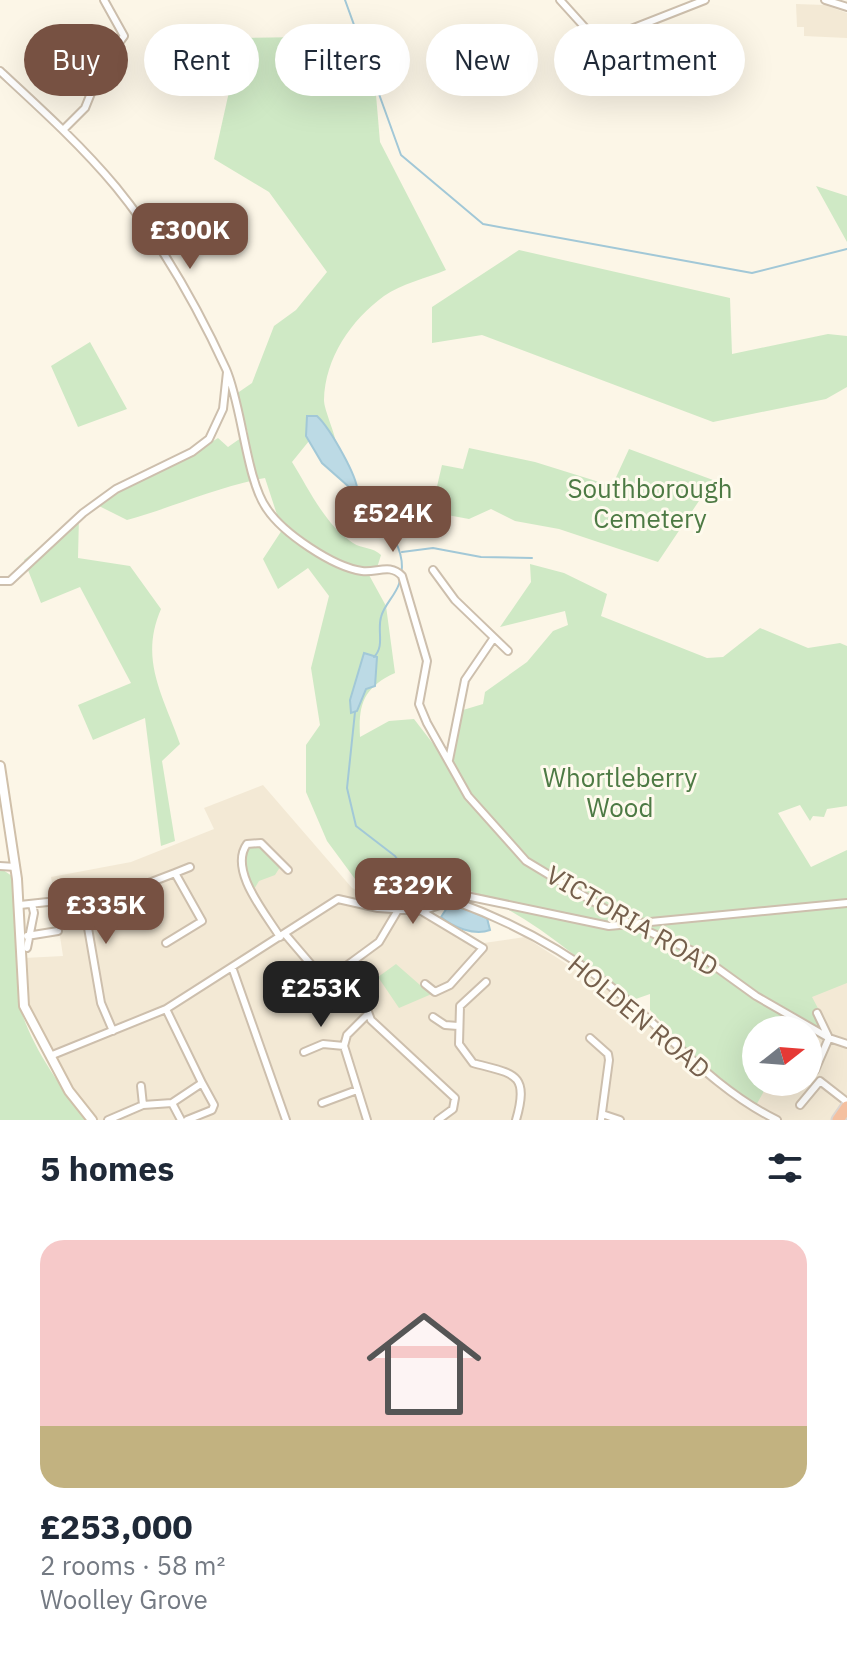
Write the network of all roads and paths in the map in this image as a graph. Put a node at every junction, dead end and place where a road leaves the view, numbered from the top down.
1 (104, 0) edge
2 (560, 0) edge
3 (705, 0) edge
4 (825, 0) edge
5 (847, 7) edge
6 (0, 71) edge
7 (63, 130) junction
8 (227, 372) junction
9 (433, 570) dead end
10 (0, 581) edge
11 (493, 639) junction
12 (508, 651) dead end
13 (449, 760) junction
14 (0, 766) edge
15 (0, 866) edge
16 (16, 867) junction
17 (190, 867) dead end
18 (288, 870) dead end
19 (175, 873) junction
20 (57, 901) dead end
21 (454, 901) junction
22 (847, 903) edge
23 (32, 904) junction
24 (445, 904) junction
25 (20, 905) junction
26 (398, 910) junction
27 (422, 911) junction
28 (436, 919) junction
29 (629, 923) junction
30 (58, 931) dead end
31 (27, 936) junction
32 (283, 936) junction
33 (166, 943) dead end
34 (27, 948) dead end
35 (232, 967) junction
36 (345, 970) junction
37 (326, 982) junction
38 (486, 982) dead end
39 (425, 984) dead end
40 (300, 1000) dead end
41 (166, 1009) junction
42 (817, 1013) dead end
43 (368, 1014) junction
44 (433, 1017) dead end
45 (458, 1026) junction
46 (113, 1031) junction
47 (320, 1034) dead end
48 (590, 1038) dead end
49 (829, 1038) junction
50 (323, 1044) junction
51 (847, 1044) edge
52 (344, 1046) junction
53 (304, 1052) dead end
54 (822, 1054) edge
55 (50, 1056) junction
56 (202, 1083) junction
57 (141, 1086) dead end
58 (357, 1090) junction
59 (172, 1103) junction
60 (322, 1103) dead end
61 (143, 1105) junction
62 (800, 1105) dead end
63 (847, 1105) edge
64 (602, 1117) edge
65 (766, 1118) edge
66 (92, 1120) edge
67 (108, 1120) edge
68 (181, 1120) edge
69 (187, 1120) edge
70 (286, 1120) edge
71 (367, 1120) edge
72 (438, 1120) edge
73 (516, 1120) edge
74 (620, 1120) edge
75 (777, 1120) edge
76 (838, 1120) edge

1 - 7 street
2 - 3 street
4 - 5 street
6 - 7 street
7 - 8 street
8 - 10 street
8 - 13 street, VICTORIA ROAD
9 - 11 street
11 - 12 street
11 - 13 street
13 - 29 street, VICTORIA ROAD
14 - 16 street
15 - 16 street
16 - 25 street
17 - 19 street
18 - 32 street
19 - 33 street
19 - 46 street
20 - 23 street
21 - 24 street
21 - 29 street
21 - 65 street, HOLDEN ROAD
22 - 29 street
23 - 25 street
23 - 31 street
24 - 27 street
24 - 28 street
25 - 55 street
26 - 27 street
26 - 32 street
26 - 36 street
27 - 28 street
28 - 39 street
29 - 49 street, VICTORIA ROAD
30 - 31 street
31 - 34 street
32 - 35 street
32 - 37 street
35 - 41 street
35 - 70 street
36 - 37 street
36 - 43 street
37 - 40 street
38 - 45 street
41 - 46 street
41 - 56 street
42 - 49 street
43 - 52 street
43 - 72 street
44 - 45 street
45 - 73 street
46 - 55 street
47 - 50 street
48 - 64 street
49 - 51 street, VICTORIA ROAD
49 - 54 street
50 - 52 street
50 - 53 street
52 - 58 street
55 - 66 street
56 - 59 street
56 - 69 street
57 - 61 street
58 - 60 street
58 - 71 street
59 - 61 street
59 - 68 street
61 - 67 street
62 - 63 street
63 - 76 highway
64 - 74 street
65 - 75 street, HOLDEN ROAD

